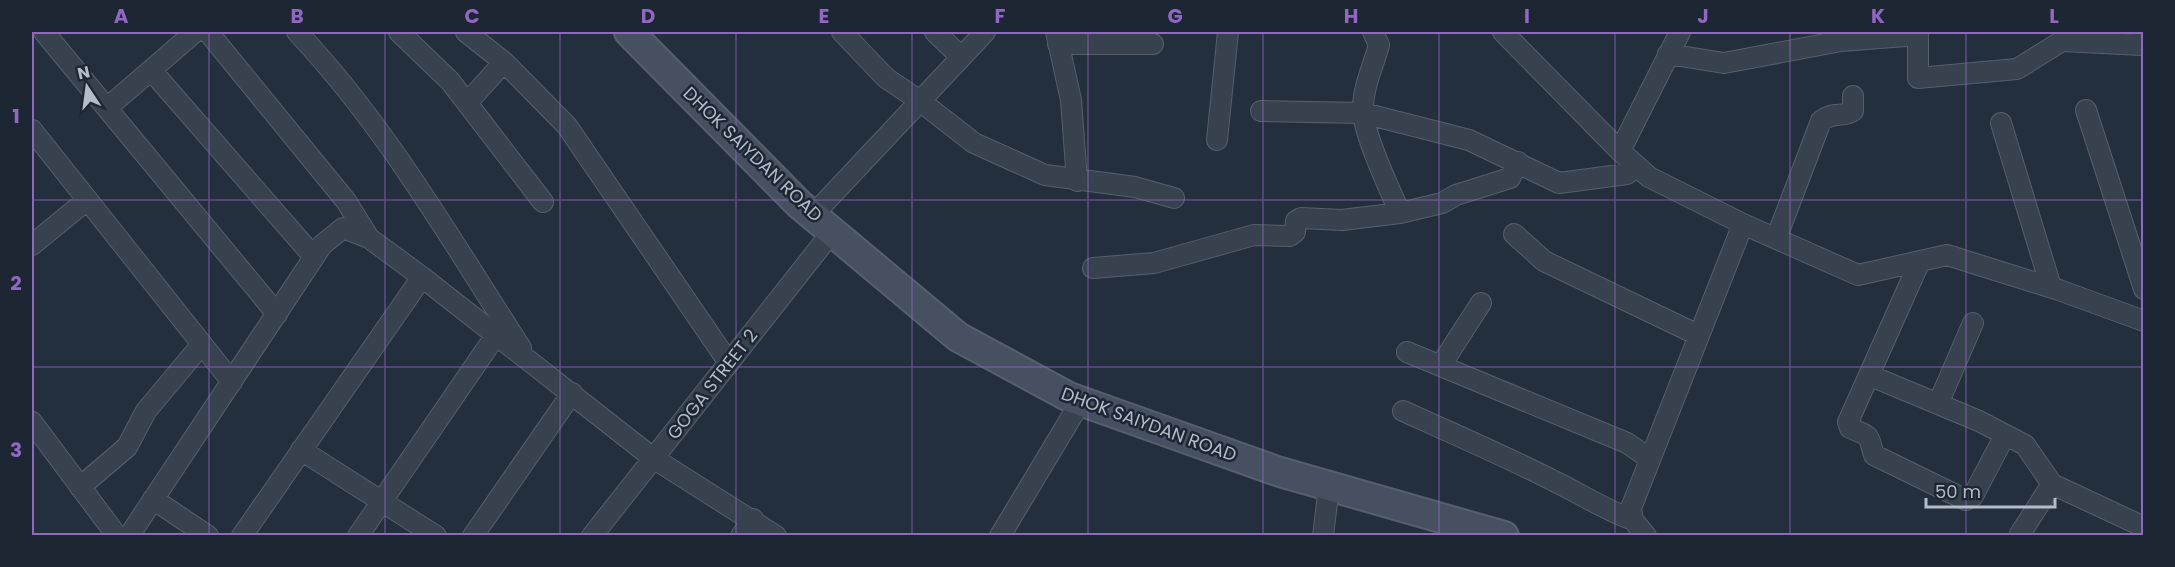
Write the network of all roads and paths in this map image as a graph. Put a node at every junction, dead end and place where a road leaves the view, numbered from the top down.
1 (44, 32) edge
2 (195, 32) edge
3 (208, 32) edge
4 (297, 32) edge
5 (399, 32) edge
6 (466, 32) edge
7 (629, 32) edge
8 (842, 32) edge
9 (935, 32) edge
10 (983, 32) edge
11 (1228, 32) edge
12 (1373, 32) edge
13 (1503, 32) edge
14 (1680, 32) edge
15 (2140, 32) edge
16 (1918, 33) edge
17 (1057, 38) edge
18 (1153, 44) dead end
19 (1668, 54) junction
20 (961, 57) junction
21 (504, 62) junction
22 (151, 70) junction
23 (1853, 96) dead end
24 (921, 101) junction
25 (467, 103) junction
26 (107, 108) junction
27 (2086, 110) dead end
28 (1262, 111) dead end
29 (1363, 113) junction
30 (2001, 123) dead end
31 (32, 130) edge
32 (1217, 140) dead end
33 (1620, 151) junction
34 (38, 152) edge
35 (1518, 162) junction
36 (1637, 166) junction
37 (1077, 181) junction
38 (1174, 198) dead end
39 (87, 200) junction
40 (543, 202) dead end
41 (1400, 213) junction
42 (823, 223) junction
43 (1743, 224) junction
44 (1514, 234) dead end
45 (369, 238) junction
46 (1776, 239) junction
47 (32, 245) edge
48 (315, 257) junction
49 (1920, 261) junction
50 (1093, 268) dead end
51 (422, 277) junction
52 (2051, 287) junction
53 (2144, 289) edge
54 (1481, 303) dead end
55 (277, 314) junction
56 (2144, 321) edge
57 (1973, 323) dead end
58 (496, 335) junction
59 (1698, 335) junction
60 (202, 344) junction
61 (1407, 352) dead end
62 (528, 358) junction
63 (729, 363) junction
64 (1441, 365) junction
65 (1871, 376) junction
66 (232, 382) junction
67 (572, 393) junction
68 (1081, 401) junction
69 (1938, 404) junction
70 (1403, 411) dead end
71 (32, 422) edge
72 (2005, 435) junction
73 (302, 450) junction
74 (653, 458) junction
75 (1650, 459) junction
76 (2052, 484) junction
77 (1329, 486) junction
78 (80, 487) junction
79 (153, 499) junction
80 (382, 501) junction
81 (753, 519) junction
82 (1633, 520) junction
83 (2144, 527) edge
84 (117, 536) edge
85 (129, 536) edge
86 (208, 536) edge
87 (242, 536) edge
88 (358, 536) edge
89 (436, 536) edge
90 (473, 536) edge
91 (592, 536) edge
92 (741, 536) edge
93 (776, 536) edge
94 (1000, 536) edge
95 (1323, 536) edge
96 (1504, 536) edge
97 (1646, 536) edge
98 (2023, 536) edge

1 - 26 street
2 - 22 street
3 - 45 street
4 - 62 street
5 - 25 street
6 - 21 street
7 - 42 main road, DHOK SAIYDAN ROAD
8 - 24 street
9 - 20 street
10 - 20 street, GOGA STREET 2
11 - 32 street
12 - 29 street
13 - 33 street
14 - 19 street
15 - 16 street
16 - 19 street
17 - 18 street
17 - 37 street
19 - 33 street
20 - 24 street, GOGA STREET 2
21 - 25 street
21 - 63 street
22 - 26 street
22 - 48 street
23 - 46 street
24 - 37 street
24 - 42 street, GOGA STREET 2
25 - 40 street
26 - 55 street
27 - 53 street
28 - 29 street
29 - 35 street
29 - 41 street
30 - 52 street
31 - 34 street
33 - 36 street
34 - 39 street
35 - 36 street
35 - 41 street
36 - 43 street
37 - 38 street
39 - 47 street
39 - 60 street
41 - 50 street
42 - 63 street, GOGA STREET 2
42 - 68 main road, DHOK SAIYDAN ROAD
43 - 46 street
43 - 59 street
44 - 59 street
45 - 48 street
45 - 51 street
46 - 49 street
48 - 55 street
49 - 52 street
49 - 65 street
51 - 58 street
51 - 73 street
52 - 56 street
54 - 64 street
55 - 66 street
57 - 69 street
58 - 62 street
58 - 80 street
59 - 75 street
60 - 66 street
60 - 78 street
61 - 64 street
62 - 67 street
63 - 74 street, GOGA STREET 2
64 - 75 street
65 - 69 street
65 - 72 street
66 - 79 street
67 - 74 street
67 - 90 street
68 - 77 main road, DHOK SAIYDAN ROAD
68 - 94 street
69 - 72 street
70 - 82 street
71 - 78 street
72 - 76 street
73 - 80 street
73 - 87 street
74 - 81 street
74 - 91 street, GOGA STREET 2
75 - 82 street
76 - 83 street
76 - 98 street
77 - 95 street
77 - 96 main road, DHOK SAIYDAN ROAD
78 - 84 street
79 - 85 street
79 - 86 street
80 - 88 street
80 - 89 street
81 - 92 street
81 - 93 street
82 - 97 street

